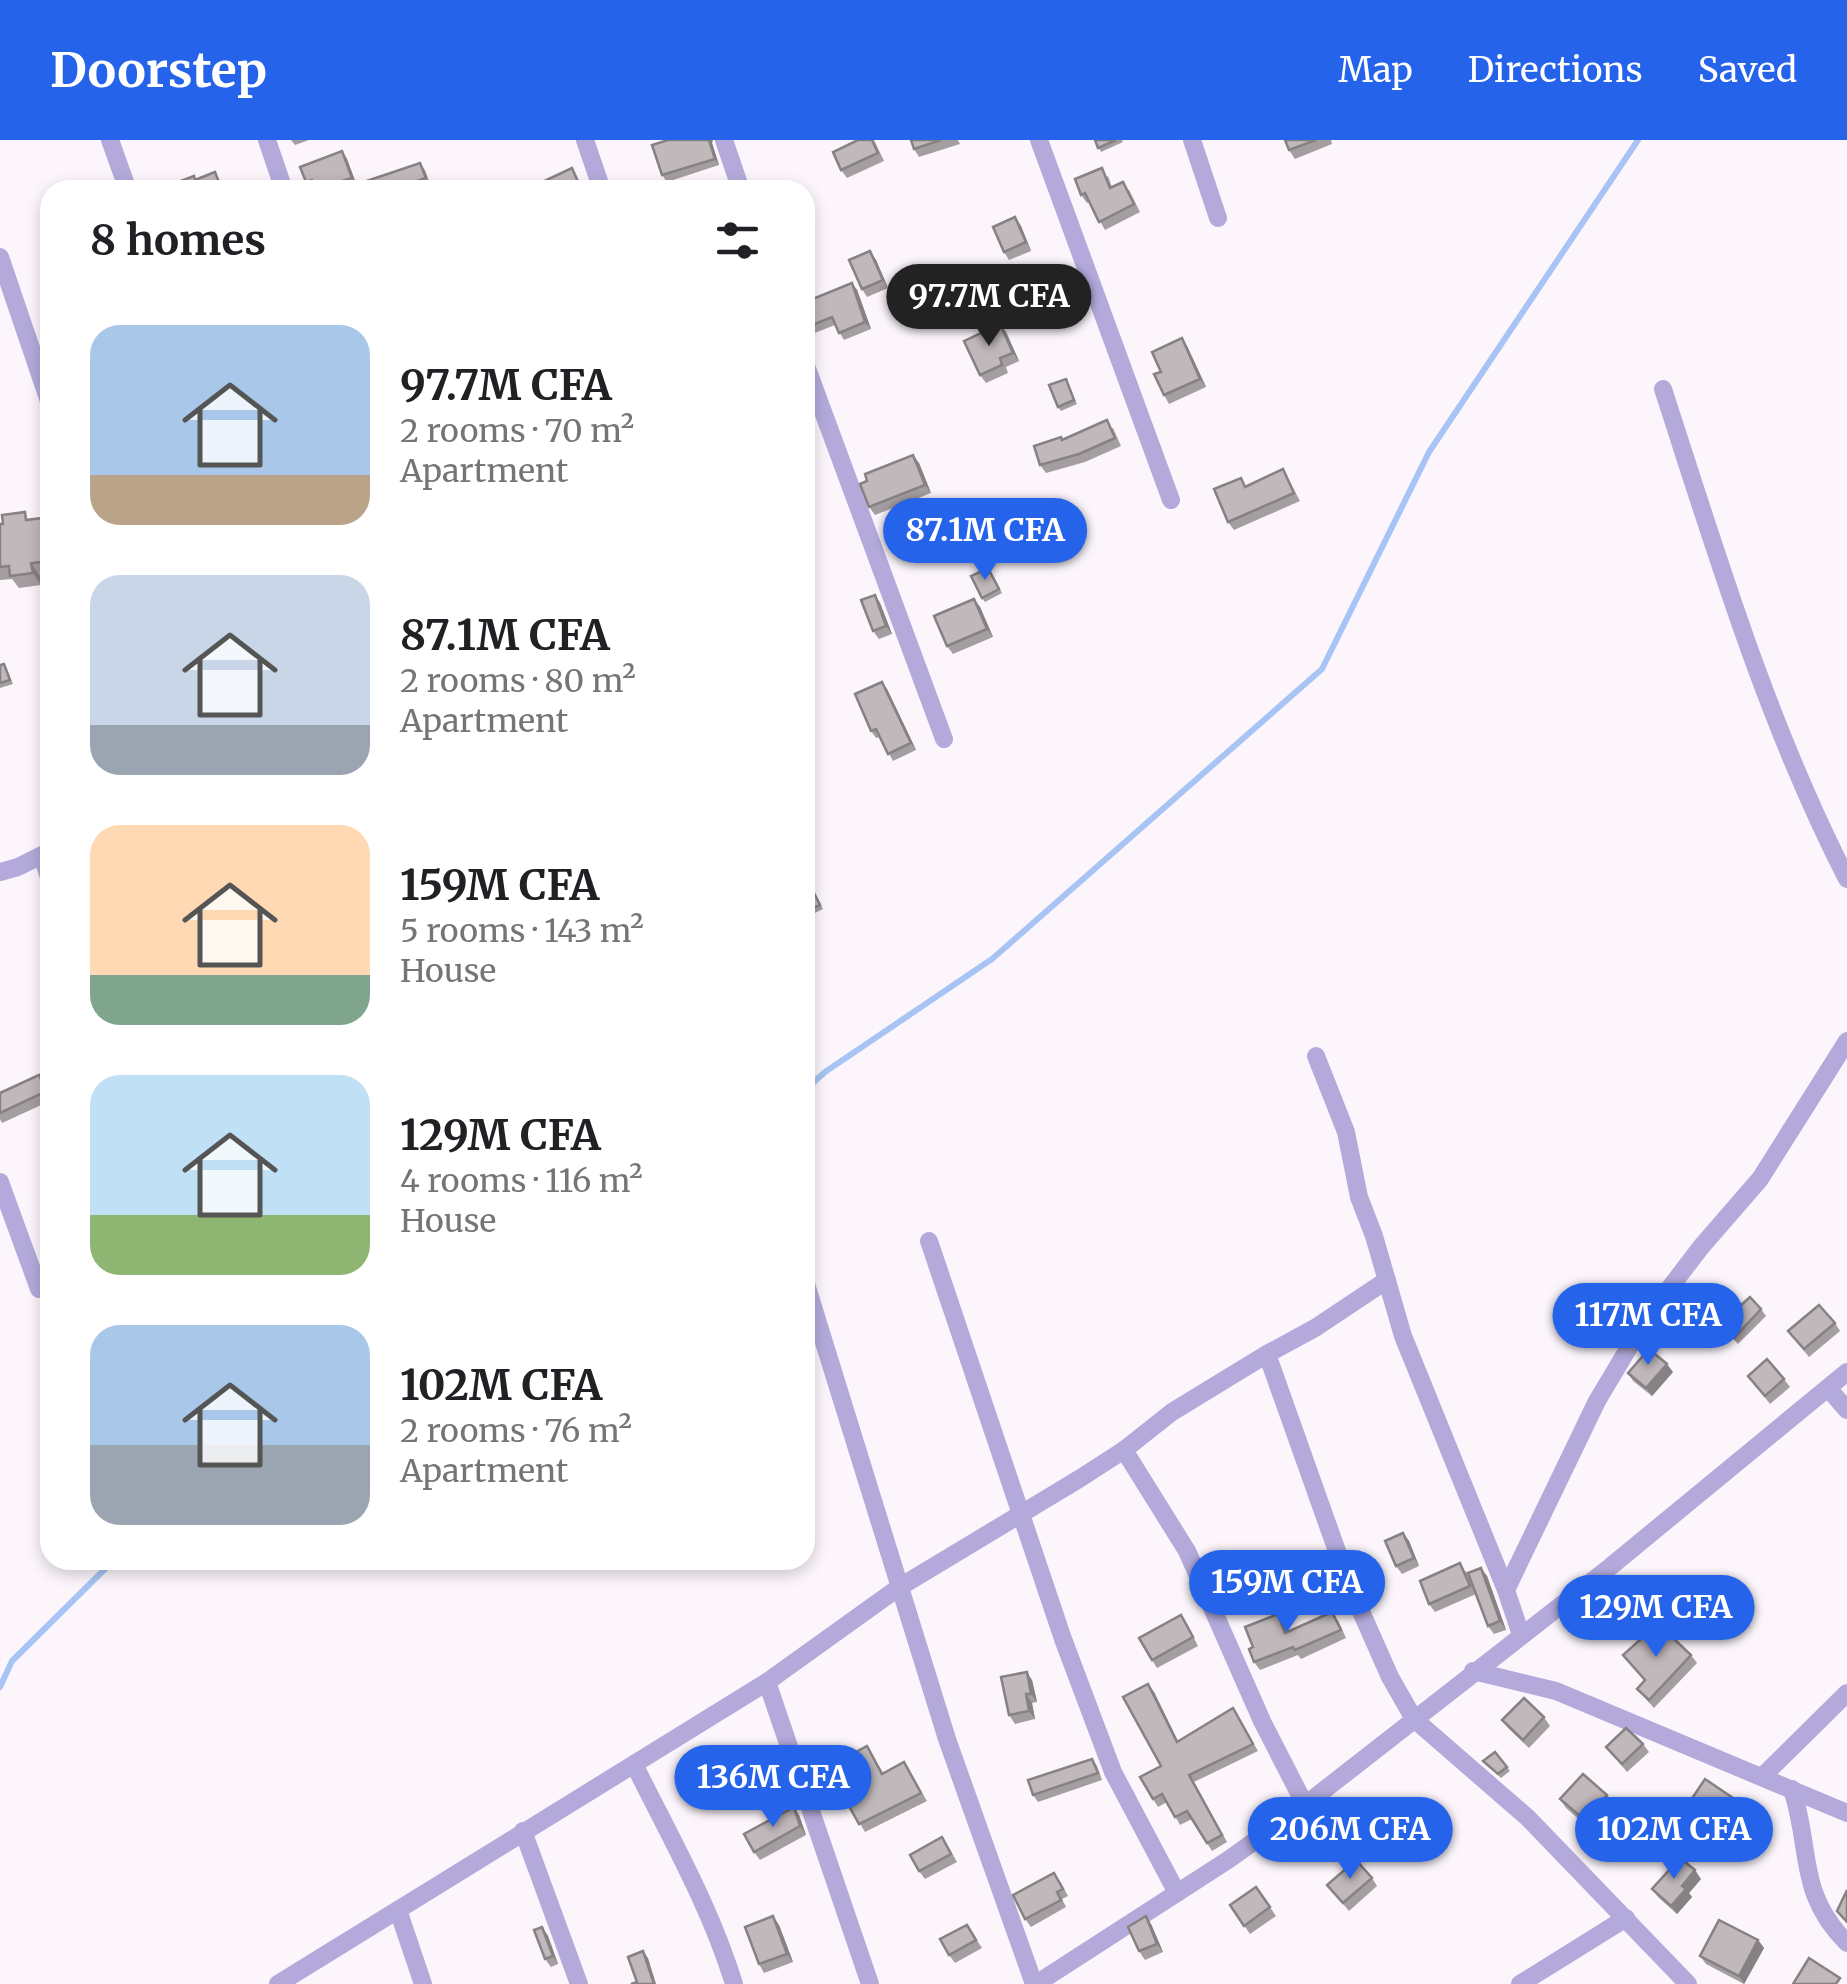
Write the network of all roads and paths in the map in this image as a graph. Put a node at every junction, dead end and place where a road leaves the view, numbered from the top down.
1 (110, 140) edge
2 (266, 140) edge
3 (585, 140) edge
4 (724, 140) edge
5 (1039, 140) edge
6 (1192, 140) edge
7 (124, 180) edge
8 (280, 180) edge
9 (599, 180) edge
10 (738, 180) edge
11 (1218, 218) dead end
12 (0, 257) edge
13 (40, 375) edge
14 (1663, 389) dead end
15 (815, 390) edge
16 (1171, 500) dead end
17 (944, 739) dead end
18 (40, 856) edge
19 (0, 872) edge
20 (1847, 878) edge
21 (1847, 1040) edge
22 (1316, 1056) dead end
23 (0, 1182) edge
24 (929, 1241) dead end
25 (1387, 1280) junction
26 (38, 1289) dead end
27 (815, 1314) edge
28 (1266, 1354) junction
29 (1847, 1372) edge
30 (1828, 1388) junction
31 (1847, 1410) edge
32 (1124, 1450) junction
33 (1022, 1513) junction
34 (898, 1588) junction
35 (1506, 1590) junction
36 (1521, 1635) junction
37 (1473, 1672) junction
38 (767, 1682) junction
39 (1847, 1693) edge
40 (1414, 1719) junction
41 (634, 1764) junction
42 (1763, 1776) junction
43 (1792, 1790) junction
44 (1305, 1805) junction
45 (1847, 1812) edge
46 (524, 1831) junction
47 (1178, 1892) junction
48 (398, 1910) junction
49 (1626, 1918) junction
50 (1847, 1943) edge
51 (281, 1983) edge
52 (424, 1984) edge
53 (579, 1984) edge
54 (734, 1984) edge
55 (870, 1984) edge
56 (1035, 1984) edge
57 (1520, 1984) edge
58 (1688, 1984) edge

1 - 7 street
2 - 8 street
3 - 9 street
4 - 10 street
5 - 16 street
6 - 11 street
12 - 13 street
14 - 20 street
15 - 17 street
18 - 19 street
21 - 35 street
22 - 25 street
23 - 26 street
24 - 33 street
25 - 28 street
25 - 35 street
27 - 34 street
28 - 32 street
28 - 40 street
29 - 30 street
30 - 31 street
30 - 36 street
32 - 33 street
32 - 44 street
33 - 34 street
33 - 47 street
34 - 38 street
34 - 56 street
35 - 36 street
36 - 37 street
37 - 40 street
37 - 42 street
38 - 41 street
38 - 55 street
39 - 42 street
40 - 44 street
40 - 49 street
41 - 46 street
41 - 54 street
42 - 43 street
43 - 45 street
43 - 50 street
44 - 47 street
46 - 48 street
46 - 53 street
47 - 56 street
48 - 51 street
48 - 52 street
49 - 57 street
49 - 58 street

